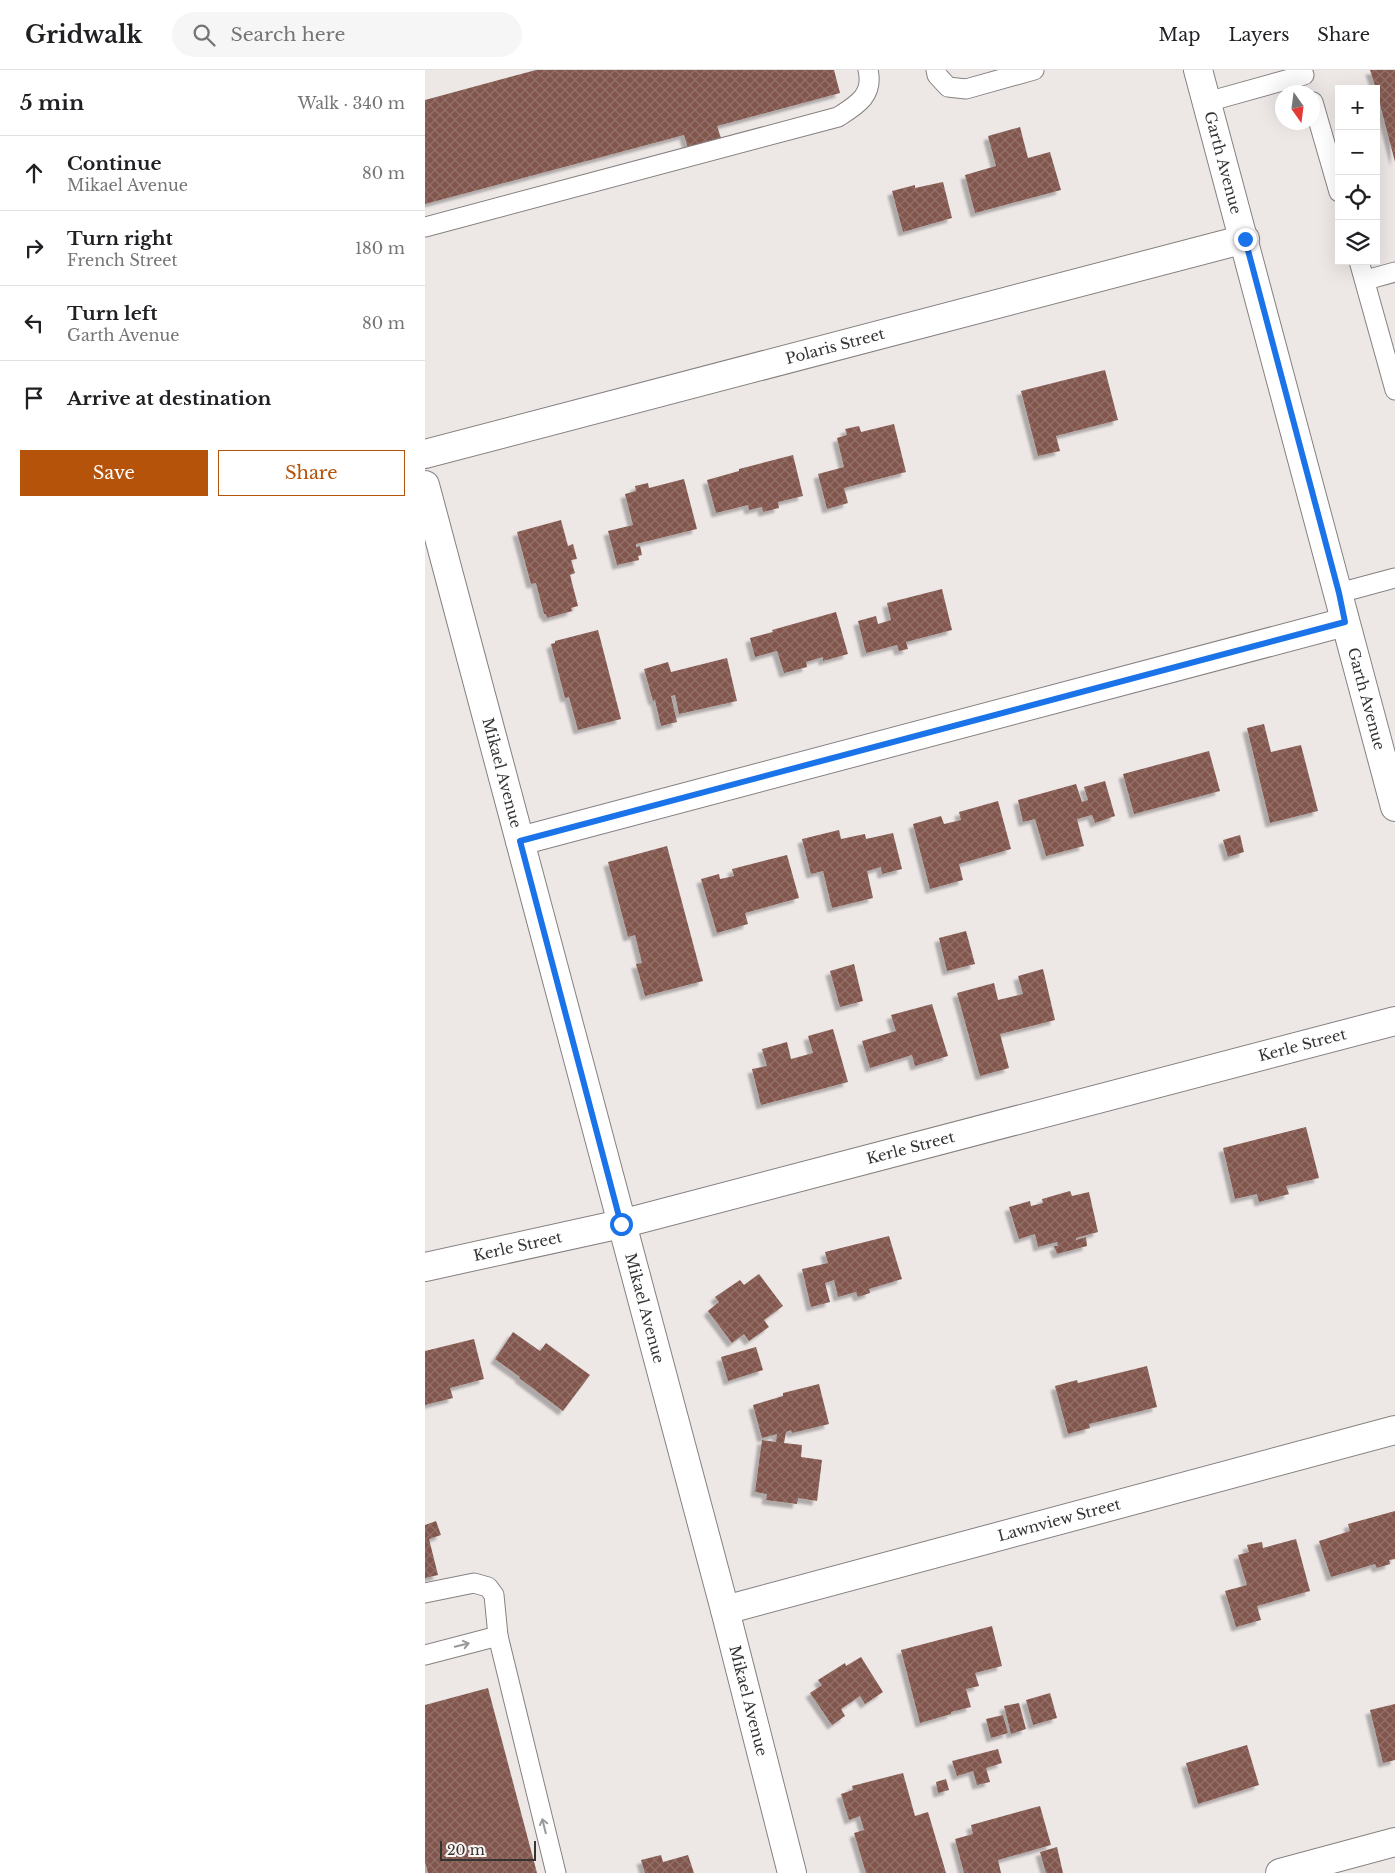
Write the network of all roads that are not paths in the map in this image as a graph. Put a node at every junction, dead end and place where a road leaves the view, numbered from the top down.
1 (936, 70) edge
2 (1034, 70) edge
3 (1198, 70) edge
4 (869, 76) edge
5 (1306, 79) edge
6 (1207, 102) junction
7 (1320, 126) edge
8 (1335, 178) edge
9 (425, 227) edge
10 (1245, 239) junction
11 (1360, 265) edge
12 (1395, 272) edge
13 (1366, 280) junction
14 (1395, 390) edge
15 (425, 454) edge
16 (425, 485) edge
17 (1395, 578) edge
18 (1339, 593) junction
19 (1345, 622) junction
20 (1395, 807) edge
21 (520, 841) junction
22 (1395, 1021) edge
23 (621, 1224) junction
24 (425, 1266) edge
25 (1395, 1430) edge
26 (425, 1593) edge
27 (725, 1610) junction
28 (498, 1636) junction
29 (425, 1654) edge
30 (1395, 1842) edge
31 (556, 1873) edge
32 (792, 1873) edge
33 (1280, 1873) edge

1 - 2 lane
3 - 6 street, Garth Avenue
4 - 9 lane
5 - 6 lane
6 - 10 street, Garth Avenue
7 - 8 lane
10 - 15 street, Polaris Street
10 - 18 street, Garth Avenue
11 - 13 lane
12 - 13 lane
13 - 14 lane
16 - 21 street, Mikael Avenue
17 - 18 lane
18 - 19 street, Garth Avenue
19 - 20 street, Garth Avenue
19 - 21 street
21 - 23 street, Mikael Avenue
22 - 23 street, Kerle Street
23 - 24 street, Kerle Street
23 - 27 street, Mikael Avenue
25 - 27 street, Lawnview Street
26 - 28 lane
27 - 32 street, Mikael Avenue
29 -> 28 lane
31 -> 28 lane
30 - 33 street

